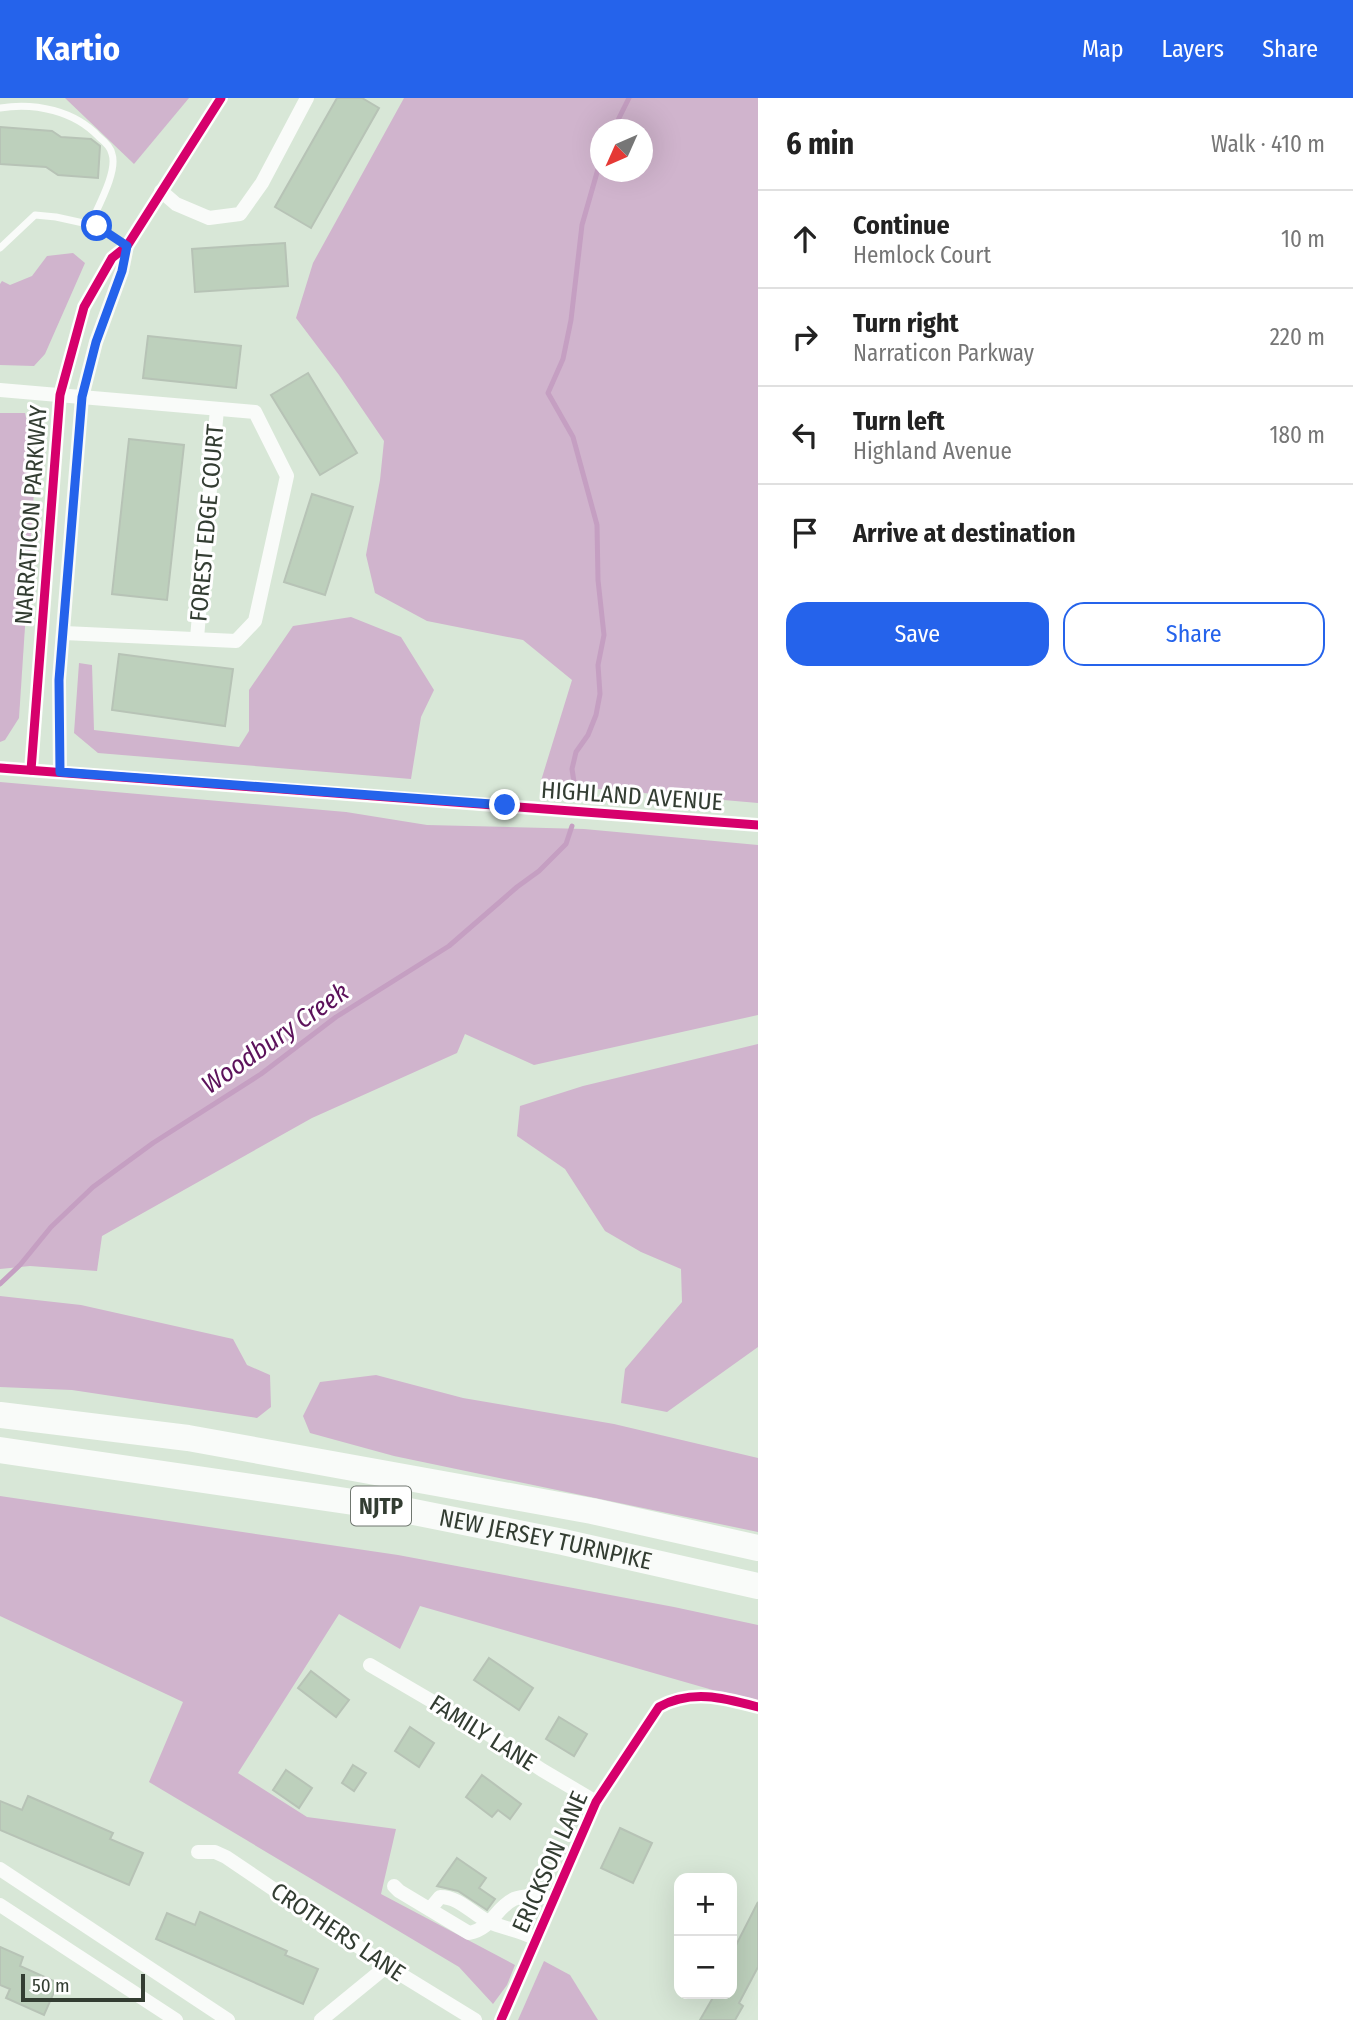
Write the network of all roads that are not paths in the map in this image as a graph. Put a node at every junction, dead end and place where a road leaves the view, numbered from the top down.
1 (221, 98) edge
2 (307, 98) edge
3 (0, 108) edge
4 (161, 191) junction
5 (90, 225) junction
6 (127, 246) junction
7 (0, 248) edge
8 (0, 390) edge
9 (60, 395) junction
10 (82, 397) junction
11 (217, 409) junction
12 (64, 633) junction
13 (197, 638) junction
14 (0, 768) edge
15 (31, 770) junction
16 (60, 772) junction
17 (758, 825) edge
18 (0, 1415) edge
19 (0, 1450) edge
20 (758, 1548) edge
21 (758, 1586) edge
22 (370, 1665) dead end
23 (758, 1707) edge
24 (596, 1802) junction
25 (198, 1852) dead end
26 (0, 1869) edge
27 (394, 1885) dead end
28 (554, 1898) junction
29 (0, 1905) edge
30 (430, 1909) junction
31 (490, 1923) junction
32 (536, 1939) junction
33 (387, 1966) junction
34 (176, 2020) edge
35 (228, 2020) edge
36 (321, 2020) edge
37 (475, 2020) edge
38 (501, 2020) edge

1 - 4 street, NARRATICON PARKWAY
2 - 4 street
3 - 5 lane
4 - 6 street, NARRATICON PARKWAY
5 - 6 lane
5 - 7 lane
6 - 9 street, NARRATICON PARKWAY
6 - 10 street, NARRATICON PARKWAY
8 - 9 street, FOREST EDGE COURT
9 - 10 street, FOREST EDGE COURT
9 - 15 street, NARRATICON PARKWAY
10 - 11 street, FOREST EDGE COURT
10 - 12 street, NARRATICON PARKWAY
11 - 13 street, FOREST EDGE COURT
11 - 13 street, FOREST EDGE COURT
12 - 13 street, FOREST EDGE COURT
12 - 16 street, NARRATICON PARKWAY
14 - 15 street, HIGHLAND AVENUE
15 - 16 street, HIGHLAND AVENUE
16 - 17 street, HIGHLAND AVENUE
18 - 20 highway, NEW JERSEY TURNPIKE / NJTP
19 - 21 highway, NEW JERSEY TURNPIKE / NJTP
22 - 24 street, FAMILY LANE
23 - 24 street, ERICKSON LANE
24 - 28 street, ERICKSON LANE
25 - 33 street, CROTHERS LANE
26 - 35 street
27 - 30 street
28 - 31 street
28 - 32 street, ERICKSON LANE
29 - 34 street
30 - 31 street
30 - 31 street
31 - 32 street
32 - 38 street, ERICKSON LANE
33 - 36 street
33 - 37 street, CROTHERS LANE

